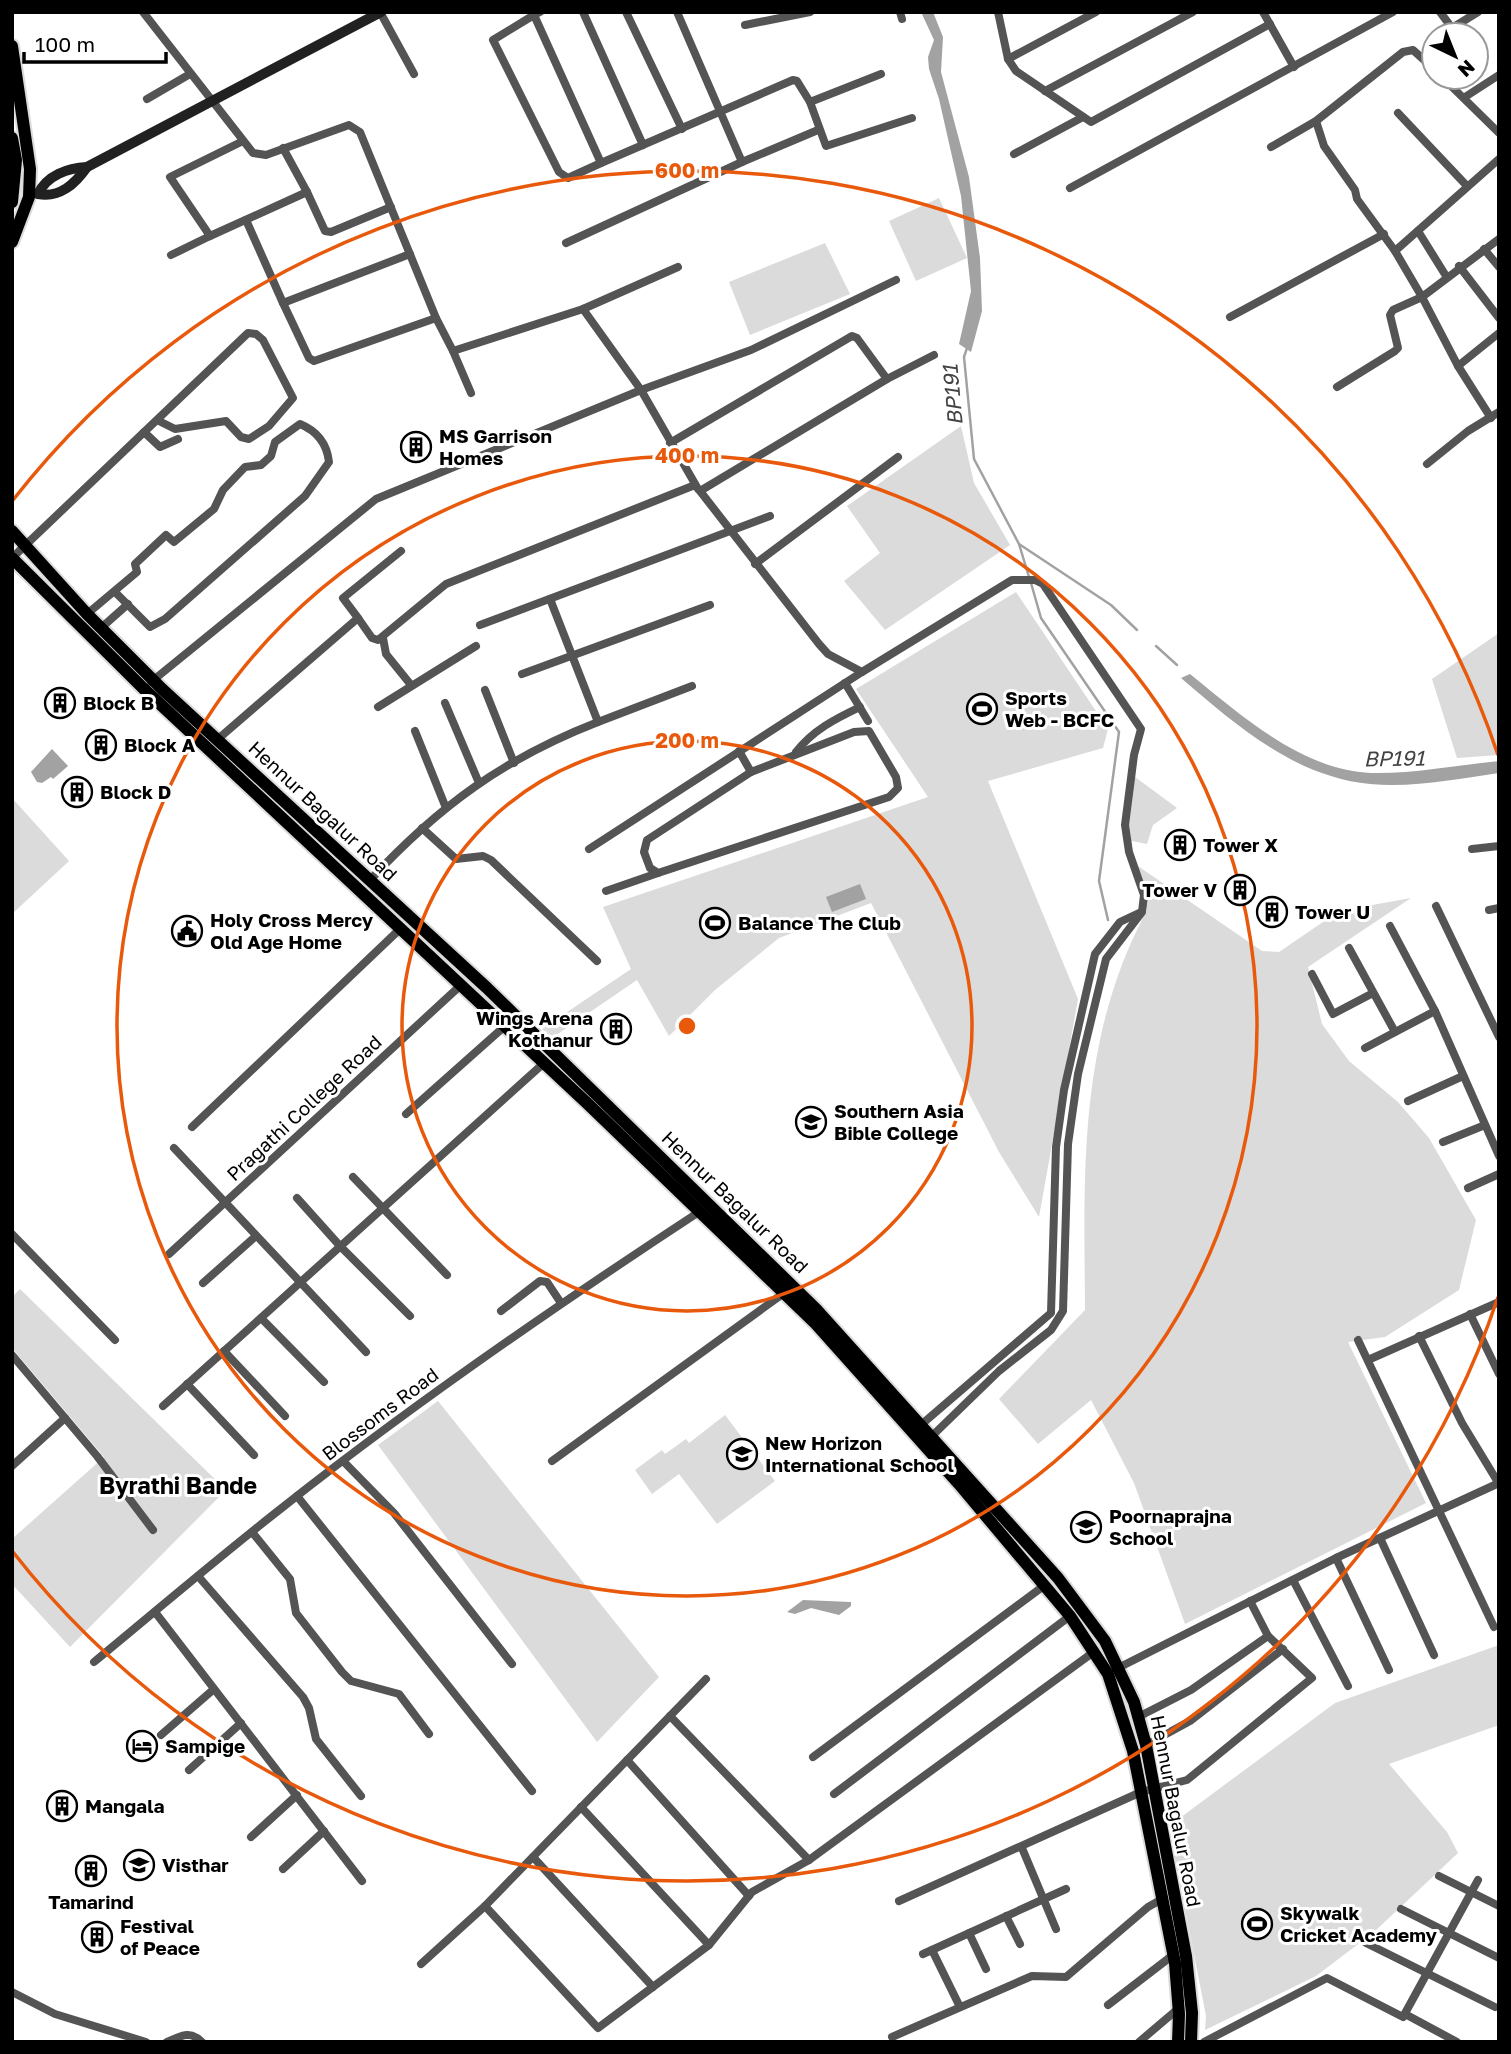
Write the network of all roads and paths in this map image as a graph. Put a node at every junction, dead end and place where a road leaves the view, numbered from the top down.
1 (143, 12) edge
2 (380, 12) edge
3 (583, 12) edge
4 (626, 12) edge
5 (677, 12) edge
6 (810, 12) edge
7 (998, 12) edge
8 (1096, 12) edge
9 (1193, 12) edge
10 (1263, 12) edge
11 (1393, 12) edge
12 (1440, 12) edge
13 (1478, 12) edge
14 (537, 14) edge
15 (1270, 23) junction
16 (746, 25) dead end
17 (12, 46) edge
18 (1420, 56) edge
19 (1008, 60) junction
20 (1294, 67) junction
21 (190, 74) junction
22 (414, 74) dead end
23 (881, 74) dead end
24 (1498, 76) edge
25 (1045, 91) junction
26 (1458, 91) edge
27 (1465, 97) junction
28 (148, 99) dead end
29 (211, 101) junction
30 (810, 102) junction
31 (719, 110) junction
32 (1398, 113) dead end
33 (1083, 117) junction
34 (912, 118) dead end
35 (1316, 121) junction
36 (682, 129) junction
37 (818, 130) junction
38 (1499, 133) edge
39 (12, 138) edge
40 (243, 141) junction
41 (643, 145) junction
42 (1271, 147) dead end
43 (283, 148) junction
44 (1014, 154) dead end
45 (1499, 159) edge
46 (742, 162) junction
47 (601, 163) junction
48 (1467, 186) junction
49 (1070, 188) dead end
50 (307, 192) junction
51 (34, 196) junction
52 (14, 198) edge
53 (391, 207) junction
54 (246, 220) junction
55 (1418, 231) junction
56 (1384, 234) junction
57 (210, 236) junction
58 (1499, 239) edge
59 (12, 242) edge
60 (566, 243) dead end
61 (1484, 249) junction
62 (1395, 251) junction
63 (410, 254) junction
64 (171, 256) dead end
65 (1459, 266) junction
66 (678, 267) dead end
67 (1499, 267) edge
68 (1446, 276) junction
69 (896, 280) dead end
70 (1422, 297) junction
71 (283, 303) junction
72 (583, 309) junction
73 (1230, 317) dead end
74 (436, 318) junction
75 (1499, 318) edge
76 (1499, 333) edge
77 (453, 351) junction
78 (934, 355) dead end
79 (1458, 366) junction
80 (887, 379) junction
81 (1337, 387) dead end
82 (641, 390) junction
83 (471, 393) dead end
84 (1495, 415) edge
85 (157, 420) junction
86 (144, 432) junction
87 (178, 439) dead end
88 (670, 443) junction
89 (898, 457) dead end
90 (1427, 464) dead end
91 (698, 488) junction
92 (770, 516) dead end
93 (731, 530) junction
94 (12, 531) edge
95 (25, 545) junction
96 (401, 551) dead end
97 (12, 558) edge
98 (755, 564) junction
99 (115, 592) junction
100 (550, 599) junction
101 (128, 604) junction
102 (710, 605) dead end
103 (87, 614) junction
104 (358, 618) junction
105 (480, 625) dead end
106 (101, 628) junction
107 (383, 638) junction
108 (476, 646) dead end
109 (570, 654) junction
110 (862, 672) junction
111 (522, 674) dead end
112 (154, 679) junction
113 (845, 683) junction
114 (411, 685) junction
115 (692, 686) dead end
116 (143, 688) junction
117 (485, 690) dead end
118 (445, 703) dead end
119 (860, 707) junction
120 (377, 708) dead end
121 (868, 721) dead end
122 (598, 722) junction
123 (415, 731) dead end
124 (218, 739) junction
125 (739, 751) junction
126 (795, 755) junction
127 (513, 763) junction
128 (751, 772) junction
129 (479, 783) junction
130 (446, 808) junction
131 (422, 828) junction
132 (1499, 846) edge
133 (589, 849) dead end
134 (1472, 849) dead end
135 (658, 873) junction
136 (370, 880) junction
137 (606, 891) dead end
138 (1436, 906) dead end
139 (1499, 908) edge
140 (1489, 910) dead end
141 (1142, 912) junction
142 (1390, 926) dead end
143 (400, 929) junction
144 (1349, 948) dead end
145 (597, 961) dead end
146 (1312, 974) dead end
147 (461, 985) junction
148 (1373, 993) junction
149 (1435, 1011) junction
150 (505, 1026) junction
151 (1395, 1032) junction
152 (1499, 1037) edge
153 (1365, 1048) dead end
154 (544, 1063) junction
155 (1464, 1076) junction
156 (1408, 1101) dead end
157 (407, 1114) dead end
158 (1485, 1125) junction
159 (192, 1127) dead end
160 (1443, 1142) dead end
161 (174, 1148) dead end
162 (1499, 1156) edge
163 (1499, 1174) edge
164 (353, 1177) dead end
165 (1468, 1188) dead end
166 (297, 1198) dead end
167 (223, 1203) junction
168 (382, 1208) junction
169 (699, 1212) junction
170 (729, 1230) junction
171 (12, 1234) edge
172 (256, 1236) junction
173 (340, 1246) junction
174 (169, 1254) dead end
175 (1053, 1269) junction
176 (1065, 1270) junction
177 (447, 1275) dead end
178 (300, 1282) junction
179 (203, 1283) dead end
180 (784, 1293) junction
181 (1499, 1302) edge
182 (561, 1303) junction
183 (501, 1311) dead end
184 (1470, 1314) junction
185 (410, 1316) dead end
186 (261, 1318) junction
187 (1419, 1336) junction
188 (115, 1340) dead end
189 (1358, 1340) dead end
190 (224, 1350) junction
191 (366, 1352) dead end
192 (12, 1355) edge
193 (1368, 1360) junction
194 (1499, 1374) edge
195 (324, 1382) dead end
196 (187, 1384) junction
197 (163, 1406) dead end
198 (285, 1416) dead end
199 (65, 1418) junction
200 (922, 1424) junction
201 (932, 1436) junction
202 (254, 1455) dead end
203 (343, 1461) junction
204 (552, 1461) dead end
205 (12, 1466) edge
206 (1499, 1483) edge
207 (297, 1496) junction
208 (1440, 1510) junction
209 (153, 1530) dead end
210 (252, 1532) junction
211 (1380, 1538) junction
212 (1336, 1558) junction
213 (1039, 1567) junction
214 (198, 1576) junction
215 (1293, 1580) junction
216 (1045, 1585) junction
217 (1250, 1601) junction
218 (155, 1612) junction
219 (1070, 1616) junction
220 (1494, 1627) dead end
221 (1268, 1636) junction
222 (1283, 1649) junction
223 (1095, 1651) junction
224 (1434, 1655) dead end
225 (94, 1662) dead end
226 (512, 1664) dead end
227 (1114, 1670) junction
228 (1389, 1670) dead end
229 (706, 1679) dead end
230 (1348, 1686) dead end
231 (214, 1689) junction
232 (670, 1716) junction
233 (1138, 1717) junction
234 (241, 1723) junction
235 (429, 1734) dead end
236 (161, 1735) dead end
237 (1146, 1745) junction
238 (813, 1757) dead end
239 (627, 1760) junction
240 (189, 1770) dead end
241 (1147, 1790) junction
242 (532, 1791) dead end
243 (834, 1794) dead end
244 (297, 1796) junction
245 (362, 1796) dead end
246 (581, 1807) junction
247 (324, 1830) junction
248 (251, 1838) dead end
249 (1022, 1848) junction
250 (533, 1857) junction
251 (809, 1860) junction
252 (283, 1869) dead end
253 (1439, 1876) dead end
254 (1478, 1880) dead end
255 (362, 1881) dead end
256 (1066, 1889) dead end
257 (1471, 1892) junction
258 (749, 1896) junction
259 (1168, 1896) junction
260 (1043, 1899) junction
261 (900, 1901) dead end
262 (485, 1906) junction
263 (1499, 1906) edge
264 (1401, 1909) dead end
265 (1006, 1916) junction
266 (1056, 1930) dead end
267 (969, 1933) junction
268 (1449, 1933) junction
269 (1366, 1942) dead end
270 (1020, 1944) dead end
271 (709, 1945) junction
272 (932, 1950) junction
273 (923, 1954) dead end
274 (1173, 1955) junction
275 (1499, 1958) edge
276 (421, 1964) dead end
277 (986, 1969) dead end
278 (1427, 1973) junction
279 (653, 1987) junction
280 (12, 1992) edge
281 (959, 2005) junction
282 (1108, 2005) dead end
283 (1495, 2007) dead end
284 (1179, 2008) junction
285 (1405, 2014) junction
286 (892, 2037) dead end
287 (146, 2042) edge
288 (167, 2042) edge
289 (202, 2042) edge
290 (1139, 2042) edge
291 (1178, 2042) edge
292 (1191, 2042) edge
293 (1204, 2042) edge
294 (1457, 2042) edge

1 - 21 street
2 - 22 street
2 - 29 main road
3 - 41 street
4 - 36 street
5 - 31 street
6 - 16 street
7 - 19 street
8 - 19 street
9 - 25 street
10 - 15 street
11 - 20 street
12 - 13 street
14 - 47 street
14 - 47 street
15 - 20 street
15 - 33 street
17 - 51 main road
18 - 35 street
19 - 25 street
20 - 49 street
21 - 28 street
21 - 29 street
23 - 30 street
24 - 27 street
25 - 33 street
26 - 27 street
27 - 38 street
29 - 40 street
29 - 51 main road
30 - 31 street
30 - 37 street
31 - 36 street
31 - 46 street
32 - 48 street
33 - 44 street
34 - 37 street
35 - 42 street
35 - 56 street
36 - 41 street
37 - 46 street
39 - 52 main road
40 - 43 street
40 - 57 street
41 - 47 street
43 - 50 street
43 - 53 street
45 - 48 street
46 - 60 street
48 - 55 street
50 - 53 street
50 - 54 street
51 - 52 main road
51 - 59 main road
53 - 63 street
54 - 57 street
54 - 71 street
55 - 62 street
55 - 68 street
56 - 62 street
56 - 73 street
57 - 64 street
58 - 61 street
61 - 65 street
61 - 67 street
62 - 70 street
63 - 71 street
63 - 74 street
65 - 68 street
65 - 75 street
66 - 72 street
68 - 70 street
69 - 82 street
70 - 79 street
70 - 81 street
71 - 74 street
72 - 77 street
72 - 82 street
74 - 77 street
76 - 79 street
77 - 83 street
78 - 80 street
79 - 84 street
80 - 88 street
80 - 91 street
82 - 88 street
82 - 112 street
84 - 90 street
85 - 85 street
85 - 86 street
86 - 87 street
86 - 95 street
88 - 91 street
89 - 98 street
91 - 93 street
91 - 107 street
92 - 93 street
93 - 98 street
93 - 100 street
94 - 95 main road, Hennur Bagalur Road
95 - 97 street
95 - 103 main road, Hennur Bagalur Road
96 - 104 street
97 - 116 main road, Hennur Bagalur Road
98 - 110 street
99 - 101 street
99 - 101 street
99 - 103 street
100 - 105 street
100 - 109 street
101 - 106 street
102 - 109 street
103 - 106 main road, Hennur Bagalur Road
104 - 107 street
104 - 124 street
106 - 112 main road, Hennur Bagalur Road
107 - 114 street
108 - 114 street
109 - 111 street
109 - 122 street
110 - 113 street
110 - 141 street
112 - 116 street
112 - 124 main road, Hennur Bagalur Road
113 - 119 street
113 - 125 street
114 - 120 street
115 - 122 street
116 - 143 main road, Hennur Bagalur Road
117 - 127 street
118 - 129 street
119 - 121 street
119 - 126 street
122 - 127 street
123 - 130 street
124 - 136 main road, Hennur Bagalur Road
125 - 128 street
125 - 133 street
126 - 128 street
126 - 135 street
127 - 129 street
128 - 135 street
129 - 130 street
130 - 131 street
131 - 136 street
131 - 145 street
132 - 134 street
135 - 137 street
136 - 170 main road, Hennur Bagalur Road
138 - 152 street
139 - 140 street
141 - 175 street
141 - 176 street
142 - 149 street
143 - 147 main road, Hennur Bagalur Road
143 - 159 street
144 - 148 street
146 - 148 street
147 - 150 main road, Hennur Bagalur Road
147 - 167 street, Pragathi College Road
148 - 151 street
149 - 151 street
149 - 155 street
150 - 154 main road, Hennur Bagalur Road
150 - 157 street
151 - 153 street
154 - 168 street
154 - 169 main road, Hennur Bagalur Road
155 - 156 street
155 - 158 street
158 - 160 street
158 - 162 street
161 - 167 street
163 - 165 street
164 - 168 street
166 - 173 street
167 - 172 street
167 - 174 street, Pragathi College Road
168 - 173 street
168 - 177 street
169 - 170 main road, Hennur Bagalur Road
169 - 182 street, Blossoms Road
170 - 180 main road, Hennur Bagalur Road
170 - 200 main road, Hennur Bagalur Road
171 - 188 street
172 - 178 street
172 - 179 street
173 - 178 street
173 - 185 street
175 - 176 street
175 - 200 street
176 - 201 street
178 - 186 street
178 - 191 street
180 - 204 street
180 - 213 main road, Hennur Bagalur Road
181 - 184 street
182 - 183 street
182 - 203 street, Blossoms Road
184 - 187 street
184 - 194 street
186 - 190 street
186 - 195 street
187 - 193 street
187 - 206 street
189 - 193 street
190 - 196 street
190 - 198 street
192 - 199 street
193 - 208 street
196 - 197 street
196 - 202 street
199 - 205 street
199 - 209 street
200 - 201 main road, Hennur Bagalur Road
201 - 213 main road, Hennur Bagalur Road
203 - 207 street, Blossoms Road
203 - 226 street
206 - 208 street
207 - 210 street, Blossoms Road
207 - 242 street
208 - 211 street
208 - 220 street
210 - 214 street, Blossoms Road
210 - 235 street
211 - 212 street
211 - 224 street
212 - 215 street
212 - 228 street
213 - 216 main road, Hennur Bagalur Road
213 - 227 main road, Hennur Bagalur Road
214 - 218 street, Blossoms Road
214 - 245 street
215 - 217 street
215 - 230 street
216 - 219 main road, Hennur Bagalur Road
216 - 238 street
217 - 221 street
217 - 227 street
218 - 225 street, Blossoms Road
218 - 231 street
219 - 223 main road, Hennur Bagalur Road
219 - 243 street
221 - 222 street
221 - 233 street
222 - 237 street
222 - 241 street
223 - 227 main road, Hennur Bagalur Road
223 - 251 street
227 - 233 main road, Hennur Bagalur Road
227 - 241 main road, Hennur Bagalur Road
229 - 232 street
231 - 234 street
231 - 236 street
232 - 239 street
232 - 251 street
233 - 237 main road, Hennur Bagalur Road
234 - 240 street
234 - 244 street
237 - 241 main road, Hennur Bagalur Road
239 - 246 street
239 - 258 street
241 - 249 street
241 - 259 main road, Hennur Bagalur Road
244 - 247 street
244 - 248 street
246 - 250 street
246 - 271 street
247 - 252 street
247 - 255 street
249 - 260 street
249 - 261 street
250 - 262 street
250 - 279 street
251 - 258 street
253 - 257 street
254 - 257 street
256 - 260 street
257 - 263 street
257 - 268 street
258 - 271 street
259 - 274 main road, Hennur Bagalur Road
259 - 281 street
259 - 292 main road, Hennur Bagalur Road
260 - 265 street
260 - 266 street
262 - 276 street
262 - 279 street
264 - 268 street
265 - 267 street
265 - 270 street
267 - 272 street
267 - 277 street
268 - 275 street
268 - 278 street
269 - 278 street
271 - 279 street
272 - 273 street
272 - 281 street
274 - 282 street
274 - 284 main road, Hennur Bagalur Road
278 - 283 street
278 - 285 street
280 - 287 street
281 - 286 street
284 - 290 street
284 - 291 main road, Hennur Bagalur Road
285 - 293 street
285 - 294 street
288 - 289 street

